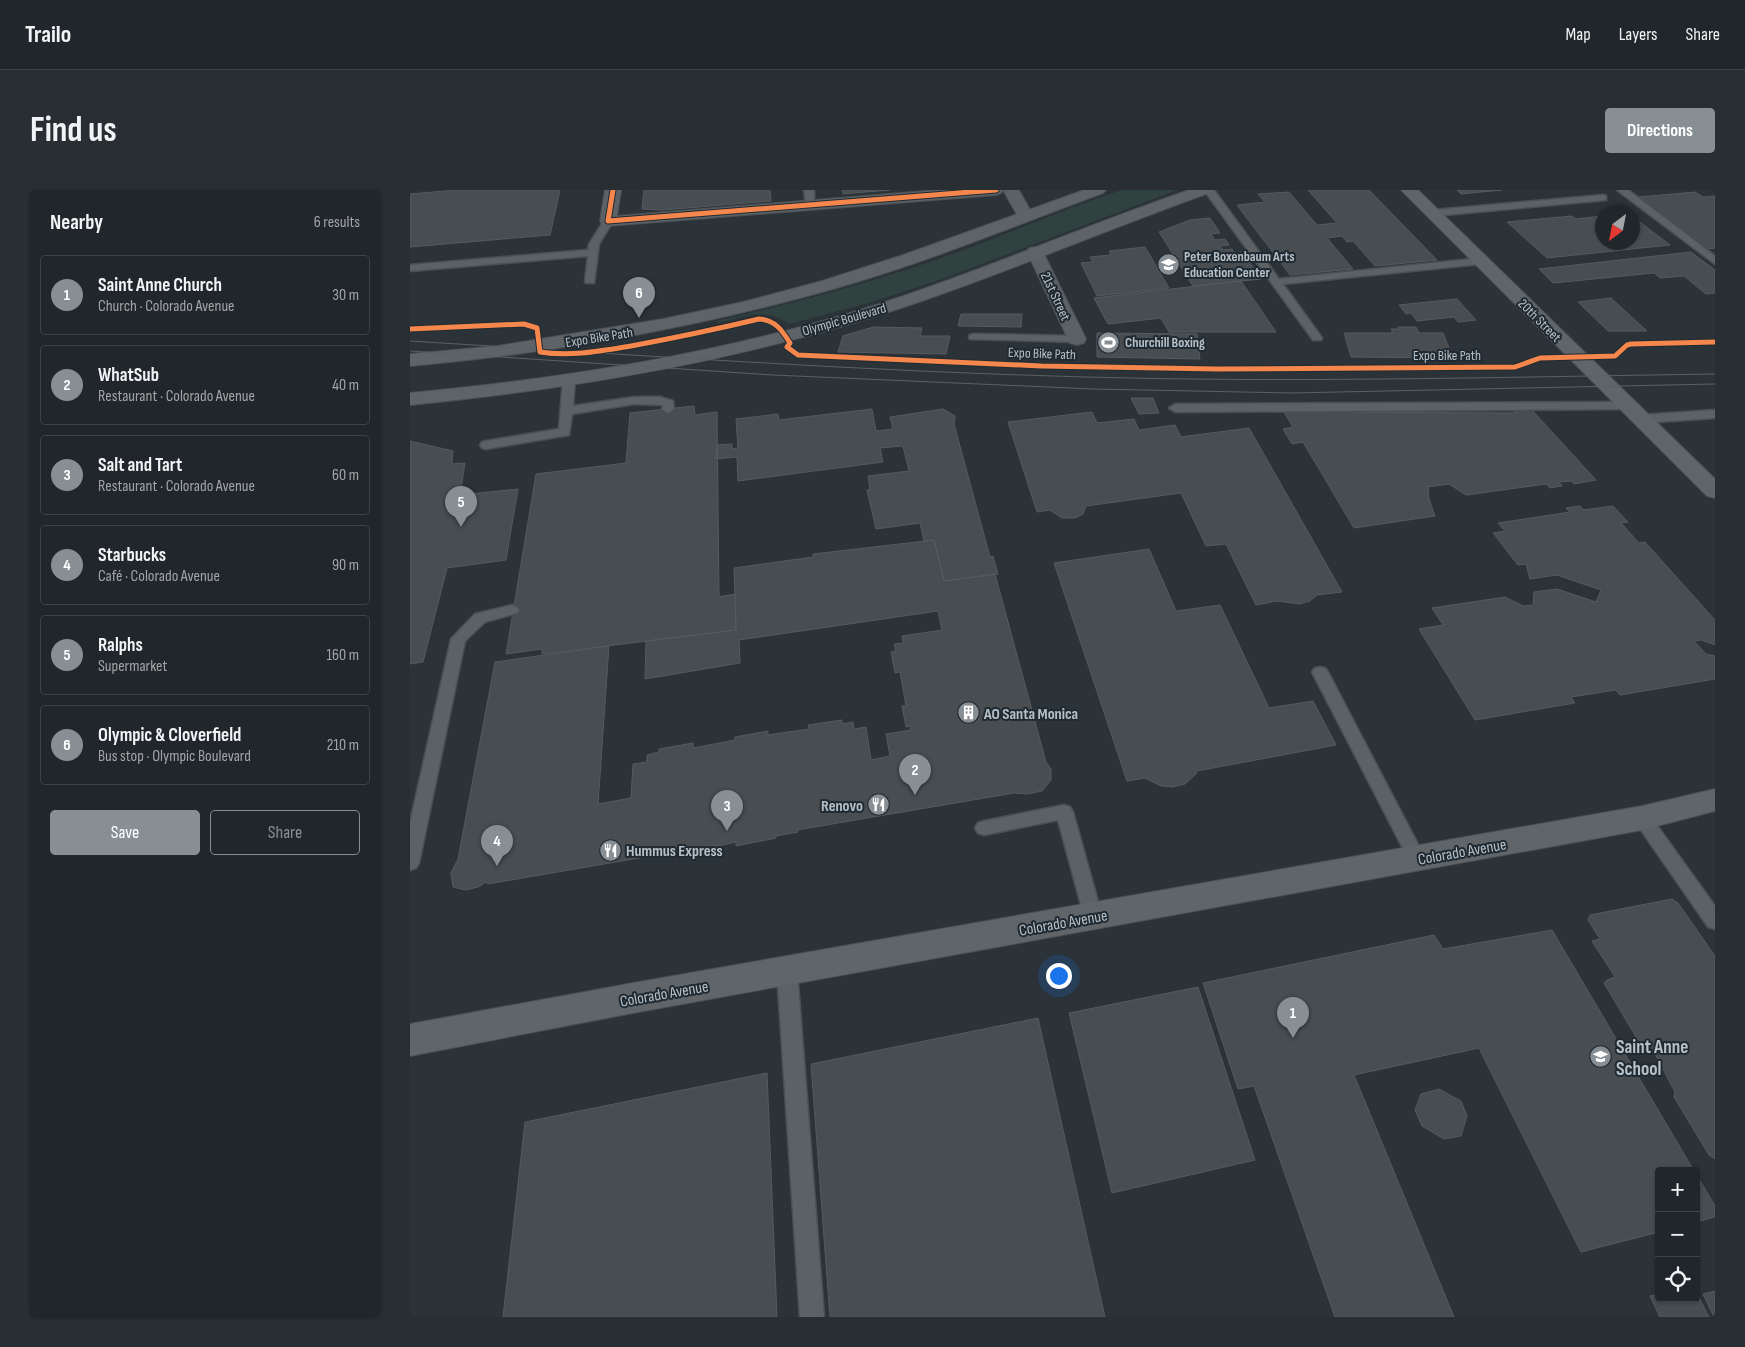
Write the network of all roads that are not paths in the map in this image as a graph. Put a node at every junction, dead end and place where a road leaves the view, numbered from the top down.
1 (613, 190) edge
2 (996, 190) edge
3 (1011, 190) edge
4 (1098, 190) edge
5 (1204, 190) edge
6 (1209, 190) edge
7 (1409, 190) edge
8 (1622, 190) edge
9 (810, 198) edge
10 (1603, 198) dead end
11 (1433, 213) junction
12 (1026, 216) junction
13 (608, 222) junction
14 (1035, 252) junction
15 (592, 253) junction
16 (1481, 261) junction
17 (1715, 261) edge
18 (410, 268) edge
19 (590, 281) dead end
20 (1275, 282) junction
21 (974, 337) dead end
22 (1317, 338) dead end
23 (1077, 340) joint
24 (410, 360) edge
25 (569, 380) junction
26 (410, 399) edge
27 (1175, 408) dead end
28 (668, 409) dead end
29 (566, 411) junction
30 (1635, 413) junction
31 (1715, 414) edge
32 (486, 445) dead end
33 (1715, 490) edge
34 (512, 610) dead end
35 (1320, 672) dead end
36 (1715, 800) edge
37 (1642, 818) junction
38 (984, 828) dead end
39 (1416, 859) junction
40 (410, 863) edge
41 (1092, 916) junction
42 (1715, 921) edge
43 (787, 971) junction
44 (410, 1040) edge
45 (812, 1317) edge

1 - 13 street
2 - 9 street
3 - 12 street
4 - 12 main road
5 - 14 main road, Olympic Boulevard
6 - 20 lane
7 - 11 main road, 20th Street
8 - 17 lane
9 - 13 street
10 - 11 lane
11 - 16 main road, 20th Street
12 - 24 main road
13 - 15 lane
14 - 23 street, 21st Street
14 - 25 main road, Olympic Boulevard
15 - 18 lane
15 - 19 lane
16 - 20 lane
16 - 30 main road, 20th Street
20 - 22 lane
21 - 23 lane
25 - 26 main road, Olympic Boulevard
25 - 29 lane
27 - 30 lane
28 - 29 lane
29 - 32 lane
30 - 31 lane
30 - 33 main road, 20th Street
34 - 40 lane
35 - 39 lane
36 - 37 main road, Colorado Avenue
37 - 39 main road, Colorado Avenue
37 - 42 lane
38 - 41 lane
39 - 41 main road, Colorado Avenue
41 - 43 main road, Colorado Avenue
43 - 44 main road, Colorado Avenue
43 - 45 lane

